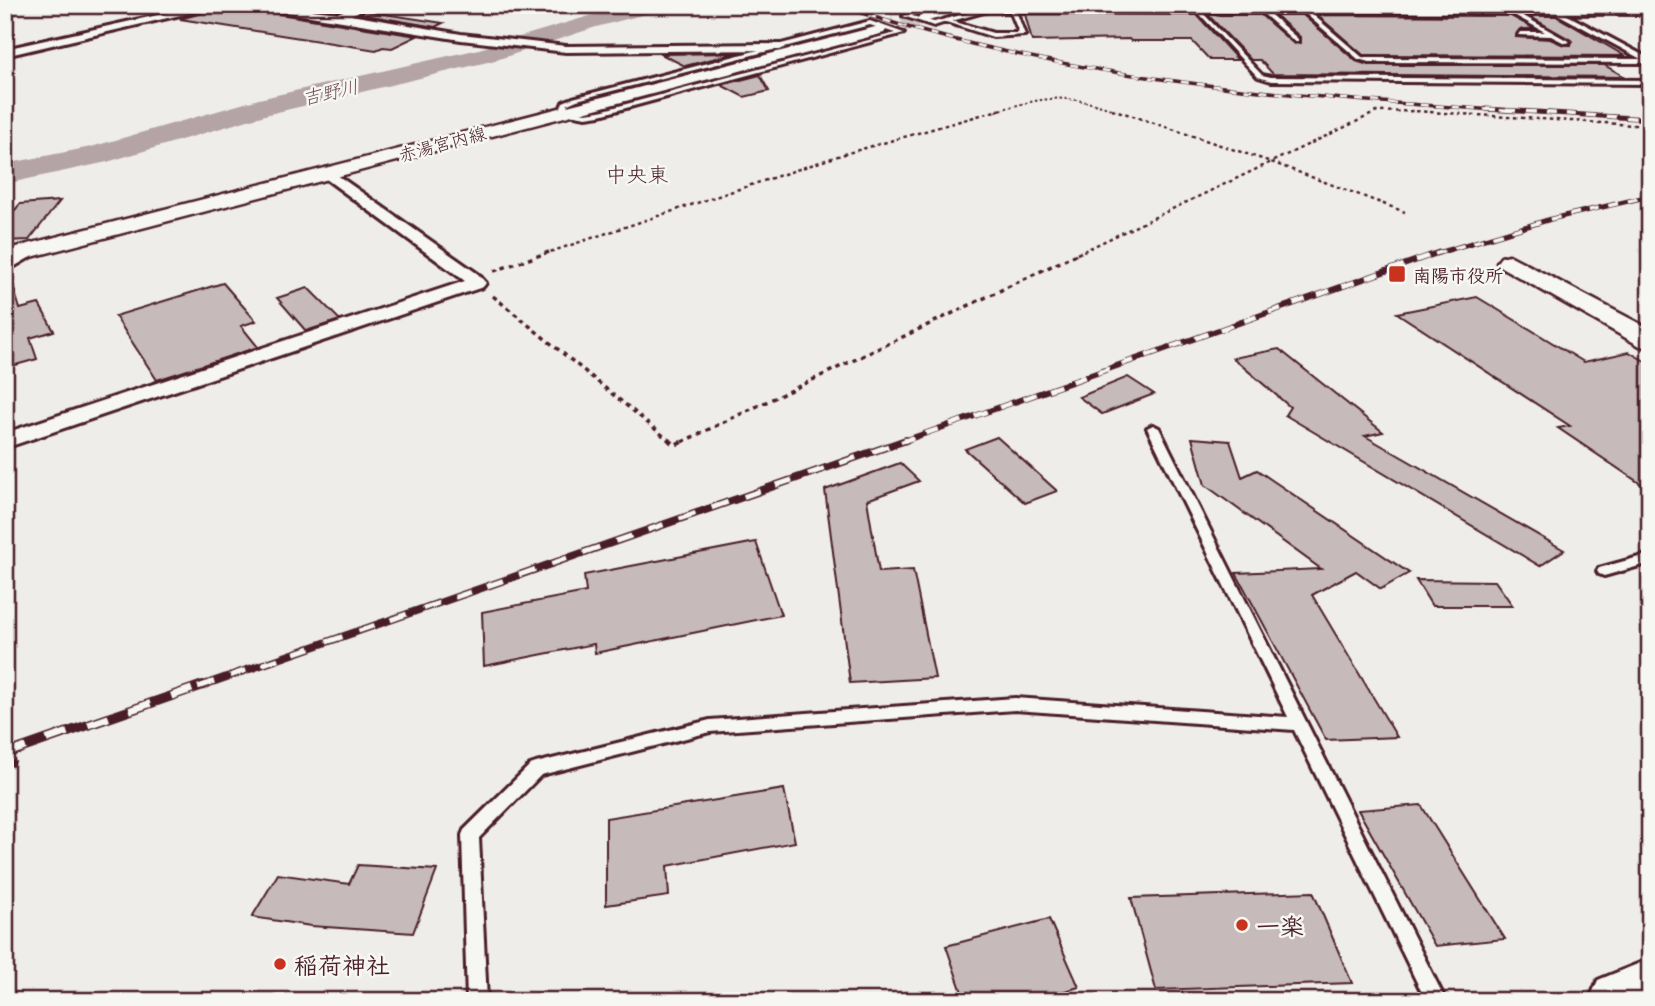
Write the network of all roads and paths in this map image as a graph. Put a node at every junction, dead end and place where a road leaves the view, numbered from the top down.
1 (218, 5) edge
2 (368, 5) edge
3 (939, 5) edge
4 (975, 5) edge
5 (273, 6) edge
6 (1009, 7) edge
7 (1364, 7) edge
8 (1549, 8) edge
9 (993, 9) joint
10 (1196, 9) junction
11 (1261, 9) junction
12 (1303, 9) junction
13 (1509, 10) junction
14 (1650, 11) edge
15 (339, 16) junction
16 (925, 18) tunnel mouth
17 (947, 21) junction
18 (879, 30) tunnel mouth
19 (1520, 34) dead end
20 (1553, 34) junction
21 (1296, 40) dead end
22 (1567, 42) dead end
23 (780, 47) junction
24 (5, 53) edge
25 (1650, 61) edge
26 (1650, 82) edge
27 (562, 112) junction
28 (1650, 126) edge
29 (1271, 162) junction
30 (327, 173) junction
31 (1405, 212) dead end
32 (44, 247) junction
33 (5, 257) edge
34 (1509, 262) dead end
35 (5, 269) edge
36 (475, 281) junction
37 (1646, 335) edge
38 (1153, 428) dead end
39 (5, 441) edge
40 (1650, 558) edge
41 (1604, 571) dead end
42 (1299, 724) junction
43 (5, 745) edge
44 (5, 774) edge
45 (1650, 989) edge
46 (477, 1001) edge
47 (1436, 1001) edge
48 (1619, 1001) edge

1 - 24 street
2 - 15 street
3 - 17 lane
4 - 16 main road
5 - 15 street
6 - 9 street
6 - 10 street
6 - 17 lane
7 - 12 street
7 - 13 street
8 - 13 street
8 - 14 street
8 - 25 lane
9 - 17 lane
10 - 11 street
10 - 26 lane
11 - 12 street
11 - 21 lane
12 - 25 lane
13 - 20 lane
15 - 23 street
18 - 27 main road, 赤湯宮内線
19 - 20 lane
20 - 22 lane
23 - 27 lane
23 - 27 lane
27 - 30 main road, 赤湯宮内線
28 - 29 path
29 - 31 path
29 - 36 path
29 - 36 path
30 - 32 main road, 赤湯宮内線
30 - 36 street
32 - 33 main road, 赤湯宮内線
32 - 35 lane
34 - 37 main road
36 - 39 street
38 - 42 lane
40 - 41 lane
42 - 46 lane
42 - 47 lane
43 - 44 path
45 - 48 highway

